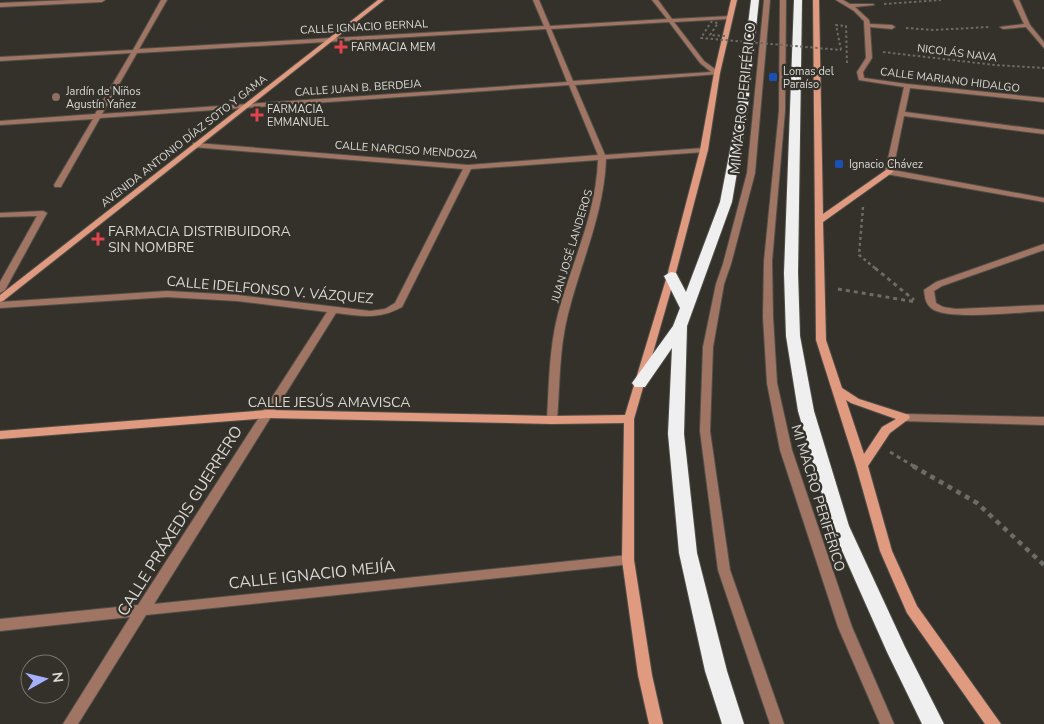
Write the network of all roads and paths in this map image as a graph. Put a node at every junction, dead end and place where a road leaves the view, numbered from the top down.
1 (102, 0) edge
2 (164, 0) edge
3 (381, 0) edge
4 (536, 0) edge
5 (655, 0) edge
6 (734, 0) edge
7 (755, 0) edge
8 (767, 0) edge
9 (783, 0) edge
10 (798, 0) edge
11 (816, 0) edge
12 (838, 0) edge
13 (941, 0) edge
14 (1016, 0) edge
15 (0, 5) edge
16 (871, 5) joint
17 (848, 6) junction
18 (729, 17) junction
19 (670, 20) junction
20 (868, 25) junction
21 (1027, 25) junction
22 (547, 27) junction
23 (892, 27) joint
24 (1003, 27) joint
25 (725, 36) junction
26 (332, 39) junction
27 (1044, 46) edge
28 (868, 50) junction
29 (135, 51) junction
30 (0, 59) edge
31 (1044, 68) edge
32 (716, 73) junction
33 (861, 79) junction
34 (571, 83) junction
35 (907, 86) junction
36 (1044, 100) edge
37 (246, 106) junction
38 (901, 114) junction
39 (98, 116) junction
40 (0, 123) edge
41 (1044, 132) edge
42 (196, 145) junction
43 (704, 150) junction
44 (602, 156) junction
45 (468, 167) junction
46 (890, 172) junction
47 (58, 185) dead end
48 (865, 189) junction
49 (1044, 200) edge
50 (0, 215) edge
51 (819, 221) junction
52 (1044, 247) edge
53 (671, 276) junction
54 (838, 289) dead end
55 (0, 290) edge
56 (0, 299) edge
57 (931, 304) junction
58 (0, 305) edge
59 (686, 307) junction
60 (1044, 308) edge
61 (333, 310) junction
62 (680, 326) junction
63 (640, 383) junction
64 (836, 389) junction
65 (268, 414) junction
66 (905, 418) junction
67 (629, 419) junction
68 (552, 420) junction
69 (1044, 421) edge
70 (0, 435) edge
71 (876, 444) junction
72 (862, 466) junction
73 (628, 560) junction
74 (1044, 565) edge
75 (143, 610) junction
76 (0, 625) edge
77 (70, 724) edge
78 (656, 724) edge
79 (733, 724) edge
80 (777, 724) edge
81 (887, 724) edge
82 (933, 724) edge
83 (994, 724) edge

1 - 15 street
2 - 29 street
3 - 26 street, AVENIDA ANTONIO DÍAZ SOTO Y GAMA
4 - 22 street, JUAN JOSÉ LANDEROS
5 - 19 street
6 - 18 street
7 - 59 highway
8 - 80 street, MI MACRO PERIFÉRICO
9 - 81 street, MI MACRO PERIFÉRICO
10 - 82 highway
11 - 51 street
12 - 17 street
13 - 16 path
14 - 21 street
16 - 17 street
17 - 20 street
18 - 19 street, CALLE IGNACIO BERNAL
18 - 25 street
19 - 22 street, CALLE IGNACIO BERNAL
19 - 32 street
20 - 23 street
20 - 28 street, CALLE MARIANO HIDALGO
21 - 24 street
21 - 27 street
22 - 26 street, CALLE IGNACIO BERNAL
22 - 34 street, JUAN JOSÉ LANDEROS
23 - 24 path
25 - 32 street
25 - 33 path, bridge
26 - 29 street, CALLE IGNACIO BERNAL
26 - 37 street, AVENIDA ANTONIO DÍAZ SOTO Y GAMA
28 - 31 path, NICOLÁS NAVA
28 - 33 street, CALLE MARIANO HIDALGO
29 - 30 street, CALLE IGNACIO BERNAL
29 - 39 street
32 - 34 street, CALLE JUAN B. BERDEJA
32 - 43 street
33 - 35 street, CALLE MARIANO HIDALGO
34 - 37 street, CALLE JUAN B. BERDEJA
34 - 44 street, JUAN JOSÉ LANDEROS
35 - 36 street, CALLE MARIANO HIDALGO
35 - 38 street
37 - 39 street, CALLE JUAN B. BERDEJA
37 - 42 street, AVENIDA ANTONIO DÍAZ SOTO Y GAMA
38 - 41 street
38 - 46 street
39 - 40 street, CALLE JUAN B. BERDEJA
39 - 47 street
42 - 45 street, CALLE NARCISO MENDOZA
42 - 56 street, AVENIDA ANTONIO DÍAZ SOTO Y GAMA
43 - 44 street, CALLE NARCISO MENDOZA
43 - 53 street
44 - 45 street, CALLE NARCISO MENDOZA
44 - 68 street, JUAN JOSÉ LANDEROS
45 - 61 street, CALLE IDELFONSO V. VÁZQUEZ
46 - 48 street
46 - 49 street
48 - 51 street
48 - 57 path
50 - 55 street
51 - 64 street
52 - 57 street
53 - 59 highway
53 - 63 street
54 - 57 path
57 - 60 street
58 - 61 street, CALLE IDELFONSO V. VÁZQUEZ
59 - 62 highway
61 - 65 street, CALLE PRÁXEDIS GUERRERO
62 - 63 highway
62 - 79 highway
63 - 67 street
64 - 66 street
64 - 72 street
65 - 68 street, CALLE JESÚS AMAVISCA
65 - 70 street, CALLE JESÚS AMAVISCA
65 - 75 street, CALLE PRÁXEDIS GUERRERO
66 - 69 street
66 - 71 street
67 - 68 street, CALLE JESÚS AMAVISCA
67 - 73 street
71 - 72 street
71 - 74 path
72 - 83 street
73 - 75 street, CALLE IGNACIO MEJÍA
73 - 78 street
75 - 76 street, CALLE IGNACIO MEJÍA
75 - 77 street, CALLE PRÁXEDIS GUERRERO

